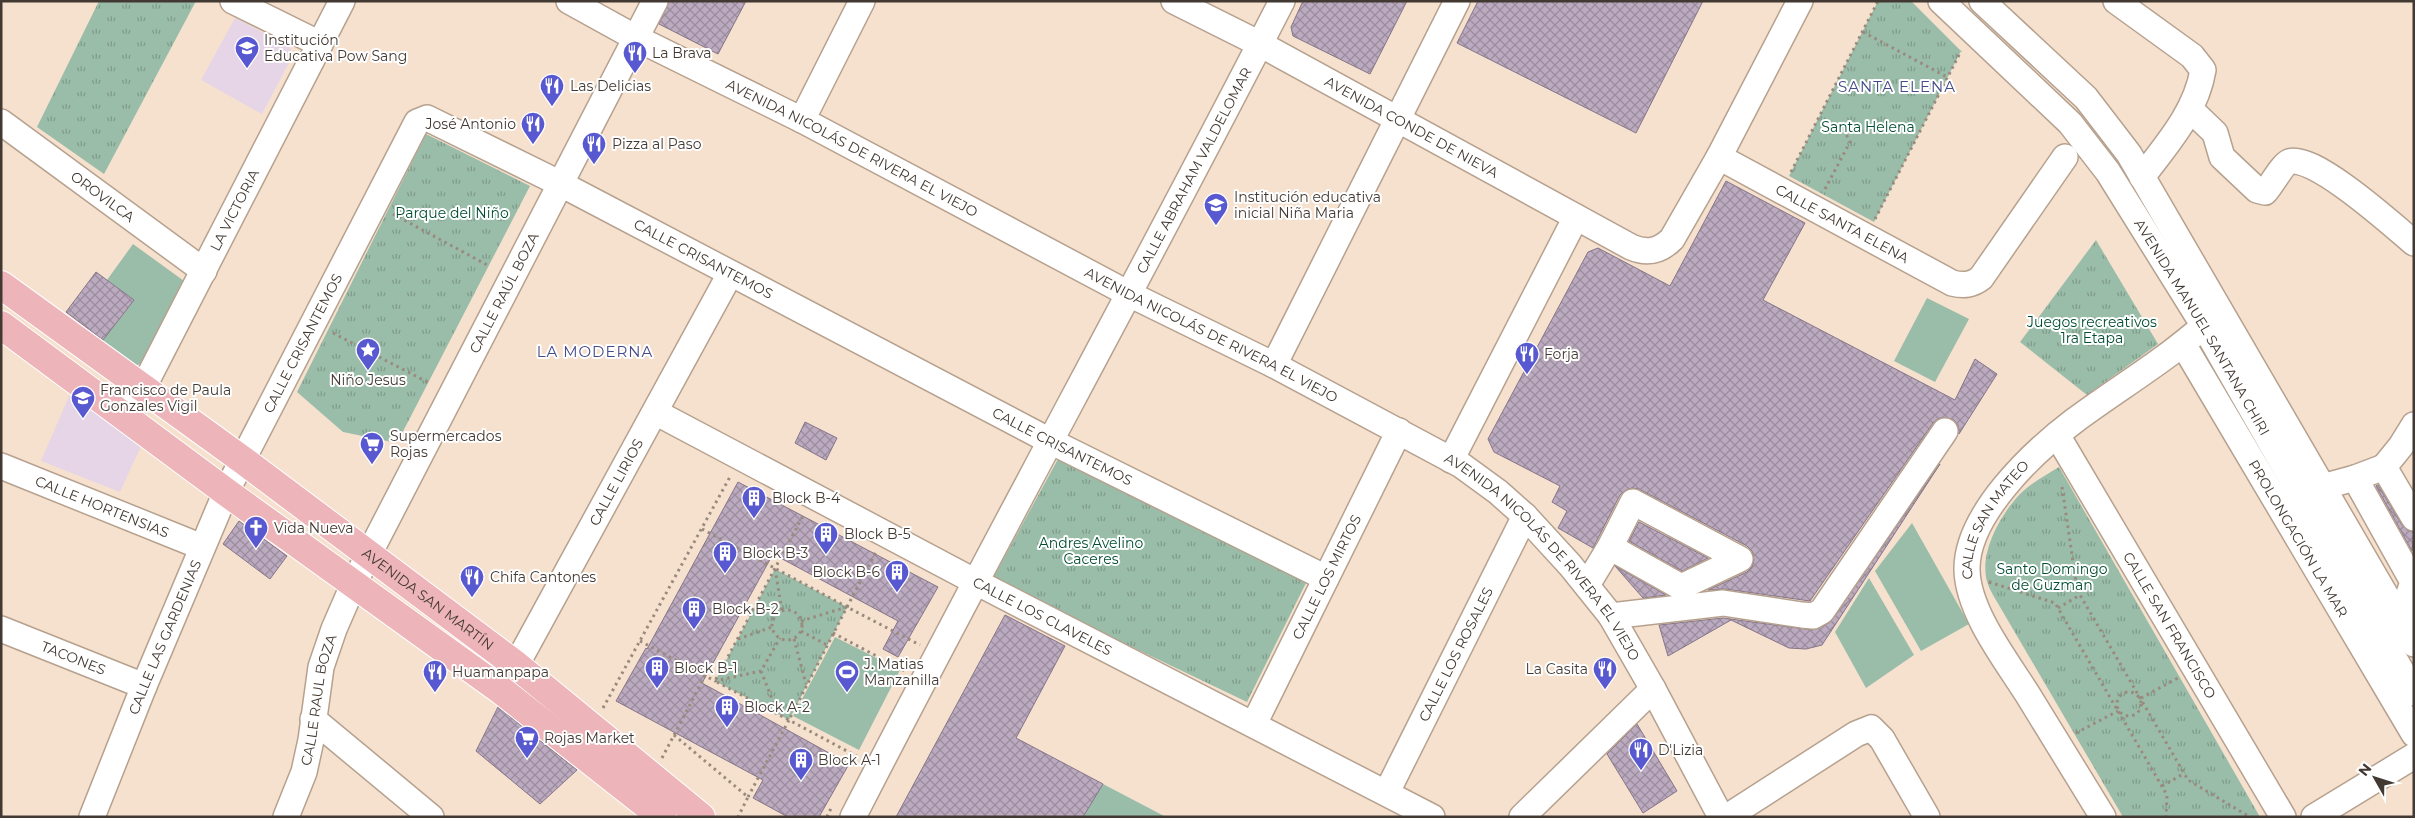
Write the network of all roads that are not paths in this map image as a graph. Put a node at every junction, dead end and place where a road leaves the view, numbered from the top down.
1 (233, 1) edge
2 (342, 1) edge
3 (569, 1) edge
4 (655, 1) edge
5 (862, 1) edge
6 (1174, 1) edge
7 (1282, 1) edge
8 (1457, 1) edge
9 (1800, 1) edge
10 (1941, 1) edge
11 (1982, 1) edge
12 (2116, 1) edge
13 (636, 38) junction
14 (320, 44) junction
15 (1260, 44) junction
16 (2190, 109) junction
17 (802, 120) junction
18 (1398, 120) junction
19 (1, 122) edge
20 (1719, 157) junction
21 (2065, 158) dead end
22 (2142, 177) junction
23 (561, 184) junction
24 (1576, 217) junction
25 (2414, 243) edge
26 (204, 271) junction
27 (730, 274) junction
28 (1, 285) edge
29 (1129, 294) junction
30 (2212, 318) junction
31 (1, 325) edge
32 (2183, 344) junction
33 (1274, 365) junction
34 (143, 389) junction
35 (655, 412) junction
36 (127, 419) junction
37 (2414, 425) edge
38 (1399, 431) junction
39 (1945, 431) dead end
40 (2057, 435) junction
41 (1050, 441) junction
42 (2407, 452) edge
43 (244, 460) junction
44 (1451, 460) junction
45 (1, 466) edge
46 (2384, 467) junction
47 (2355, 478) junction
48 (2322, 487) junction
49 (226, 492) junction
50 (1525, 516) junction
51 (2414, 518) edge
52 (202, 547) junction
53 (1610, 547) junction
54 (368, 556) junction
55 (1326, 578) junction
56 (974, 581) junction
57 (2414, 581) edge
58 (354, 583) junction
59 (1586, 585) junction
60 (1611, 616) junction
61 (2400, 620) junction
62 (1, 629) edge
63 (2414, 644) edge
64 (516, 665) junction
65 (144, 686) junction
66 (1653, 689) junction
67 (502, 691) junction
68 (2414, 693) edge
69 (313, 719) junction
70 (1254, 724) junction
71 (2414, 734) edge
72 (2414, 756) edge
73 (660, 782) junction
74 (1387, 792) junction
75 (844, 808) edge
76 (660, 816) edge
77 (92, 817) edge
78 (286, 817) edge
79 (431, 817) edge
80 (701, 817) edge
81 (1432, 817) edge
82 (1522, 817) edge
83 (1720, 817) edge
84 (1727, 817) edge
85 (1926, 817) edge
86 (2103, 817) edge
87 (2282, 817) edge
88 (2314, 817) edge

1 - 14 street
2 - 14 street, LA VICTORIA
3 - 13 street, AVENIDA NICOLÁS DE RIVERA EL VIEJO
4 - 13 street, CALLE RAÚL BOZA
5 - 17 street
6 - 15 street, AVENIDA CONDE DE NIEVA
7 - 15 street, CALLE ABRAHAM VALDELOMAR
8 - 18 street
9 - 20 street
10 - 30 street, AVENIDA MANUEL SANTANA CHIRI
11 - 22 street, AVENIDA MANUEL SANTANA CHIRI
12 - 16 street
13 - 17 street, AVENIDA NICOLÁS DE RIVERA EL VIEJO
13 - 23 street, CALLE RAÚL BOZA
14 - 26 street, LA VICTORIA
15 - 18 street, AVENIDA CONDE DE NIEVA
15 - 29 street, CALLE ABRAHAM VALDELOMAR
16 - 22 street
16 - 25 street
17 - 29 street, AVENIDA NICOLÁS DE RIVERA EL VIEJO
18 - 24 street, AVENIDA CONDE DE NIEVA
18 - 33 street
19 - 26 street, OROVILCA
20 - 21 street, CALLE SANTA ELENA
20 - 24 street, AVENIDA CONDE DE NIEVA
22 - 30 street, AVENIDA MANUEL SANTANA CHIRI
23 - 27 street, CALLE CRISANTEMOS
23 - 43 street, CALLE CRISANTEMOS
23 - 54 street, CALLE RAÚL BOZA
24 - 44 street
26 - 34 street, LA VICTORIA
27 - 35 street, CALLE LIRIOS
27 - 41 street, CALLE CRISANTEMOS
28 - 34 main road, AVENIDA SAN MARTÍN
29 - 33 street, AVENIDA NICOLÁS DE RIVERA EL VIEJO
29 - 41 street, CALLE ABRAHAM VALDELOMAR
30 - 32 street, CALLE SAN MATEO
30 - 48 street, AVENIDA MANUEL SANTANA CHIRI
30 - 68 street, AVENIDA MANUEL SANTANA CHIRI
31 - 36 main road
32 - 40 street, CALLE SAN MATEO
32 - 71 street, PROLONGACIÓN LA MAR
33 - 38 street, AVENIDA NICOLÁS DE RIVERA EL VIEJO
34 - 36 street, LA VICTORIA
34 - 43 main road, AVENIDA SAN MARTÍN
35 - 56 street, CALLE LOS CLAVELES
35 - 64 street, CALLE LIRIOS
36 - 49 main road
37 - 42 street
38 - 44 street, AVENIDA NICOLÁS DE RIVERA EL VIEJO
38 - 55 street, CALLE LOS MIRTOS
39 - 60 street
40 - 86 street, CALLE SAN MATEO
40 - 87 street, CALLE SAN FRANCISCO
41 - 55 street, CALLE CRISANTEMOS
41 - 56 street, CALLE ABRAHAM VALDELOMAR
42 - 46 street
43 - 49 street, CALLE LAS GARDENIAS
43 - 54 main road, AVENIDA SAN MARTÍN
44 - 50 street, AVENIDA NICOLÁS DE RIVERA EL VIEJO
45 - 52 street, CALLE HORTENSIAS
46 - 47 street
46 - 51 street
47 - 48 street
47 - 57 street
48 - 61 street, AVENIDA MANUEL SANTANA CHIRI
49 - 52 street, CALLE LAS GARDENIAS
49 - 58 main road
50 - 59 street, AVENIDA NICOLÁS DE RIVERA EL VIEJO
50 - 74 street, CALLE LOS ROSALES
52 - 65 street, CALLE LAS GARDENIAS
53 - 53 street
53 - 59 street
54 - 58 street, CALLE RAÚL BOZA
54 - 64 main road, AVENIDA SAN MARTÍN
55 - 70 street, CALLE LOS MIRTOS
56 - 70 street, CALLE LOS CLAVELES
56 - 75 street, CALLE ABRAHAM VALDELOMAR
57 - 61 street
58 - 67 main road
58 - 69 street, CALLE RAUL BOZA
59 - 60 street, AVENIDA NICOLÁS DE RIVERA EL VIEJO
60 - 66 street, AVENIDA NICOLÁS DE RIVERA EL VIEJO
61 - 63 street, AVENIDA MANUEL SANTANA CHIRI
62 - 65 street, TACONES
64 - 67 street, CALLE LIRIOS
64 - 73 main road, AVENIDA SAN MARTÍN
65 - 77 street, CALLE LAS GARDENIAS
66 - 82 street
66 - 83 street, AVENIDA NICOLÁS DE RIVERA EL VIEJO
67 - 76 main road
69 - 78 street, CALLE RAUL BOZA
69 - 79 street
70 - 74 street, CALLE LOS CLAVELES
72 - 88 street
73 - 76 street
73 - 80 main road, AVENIDA SAN MARTÍN
74 - 81 street, CALLE LOS CLAVELES
84 - 85 street

